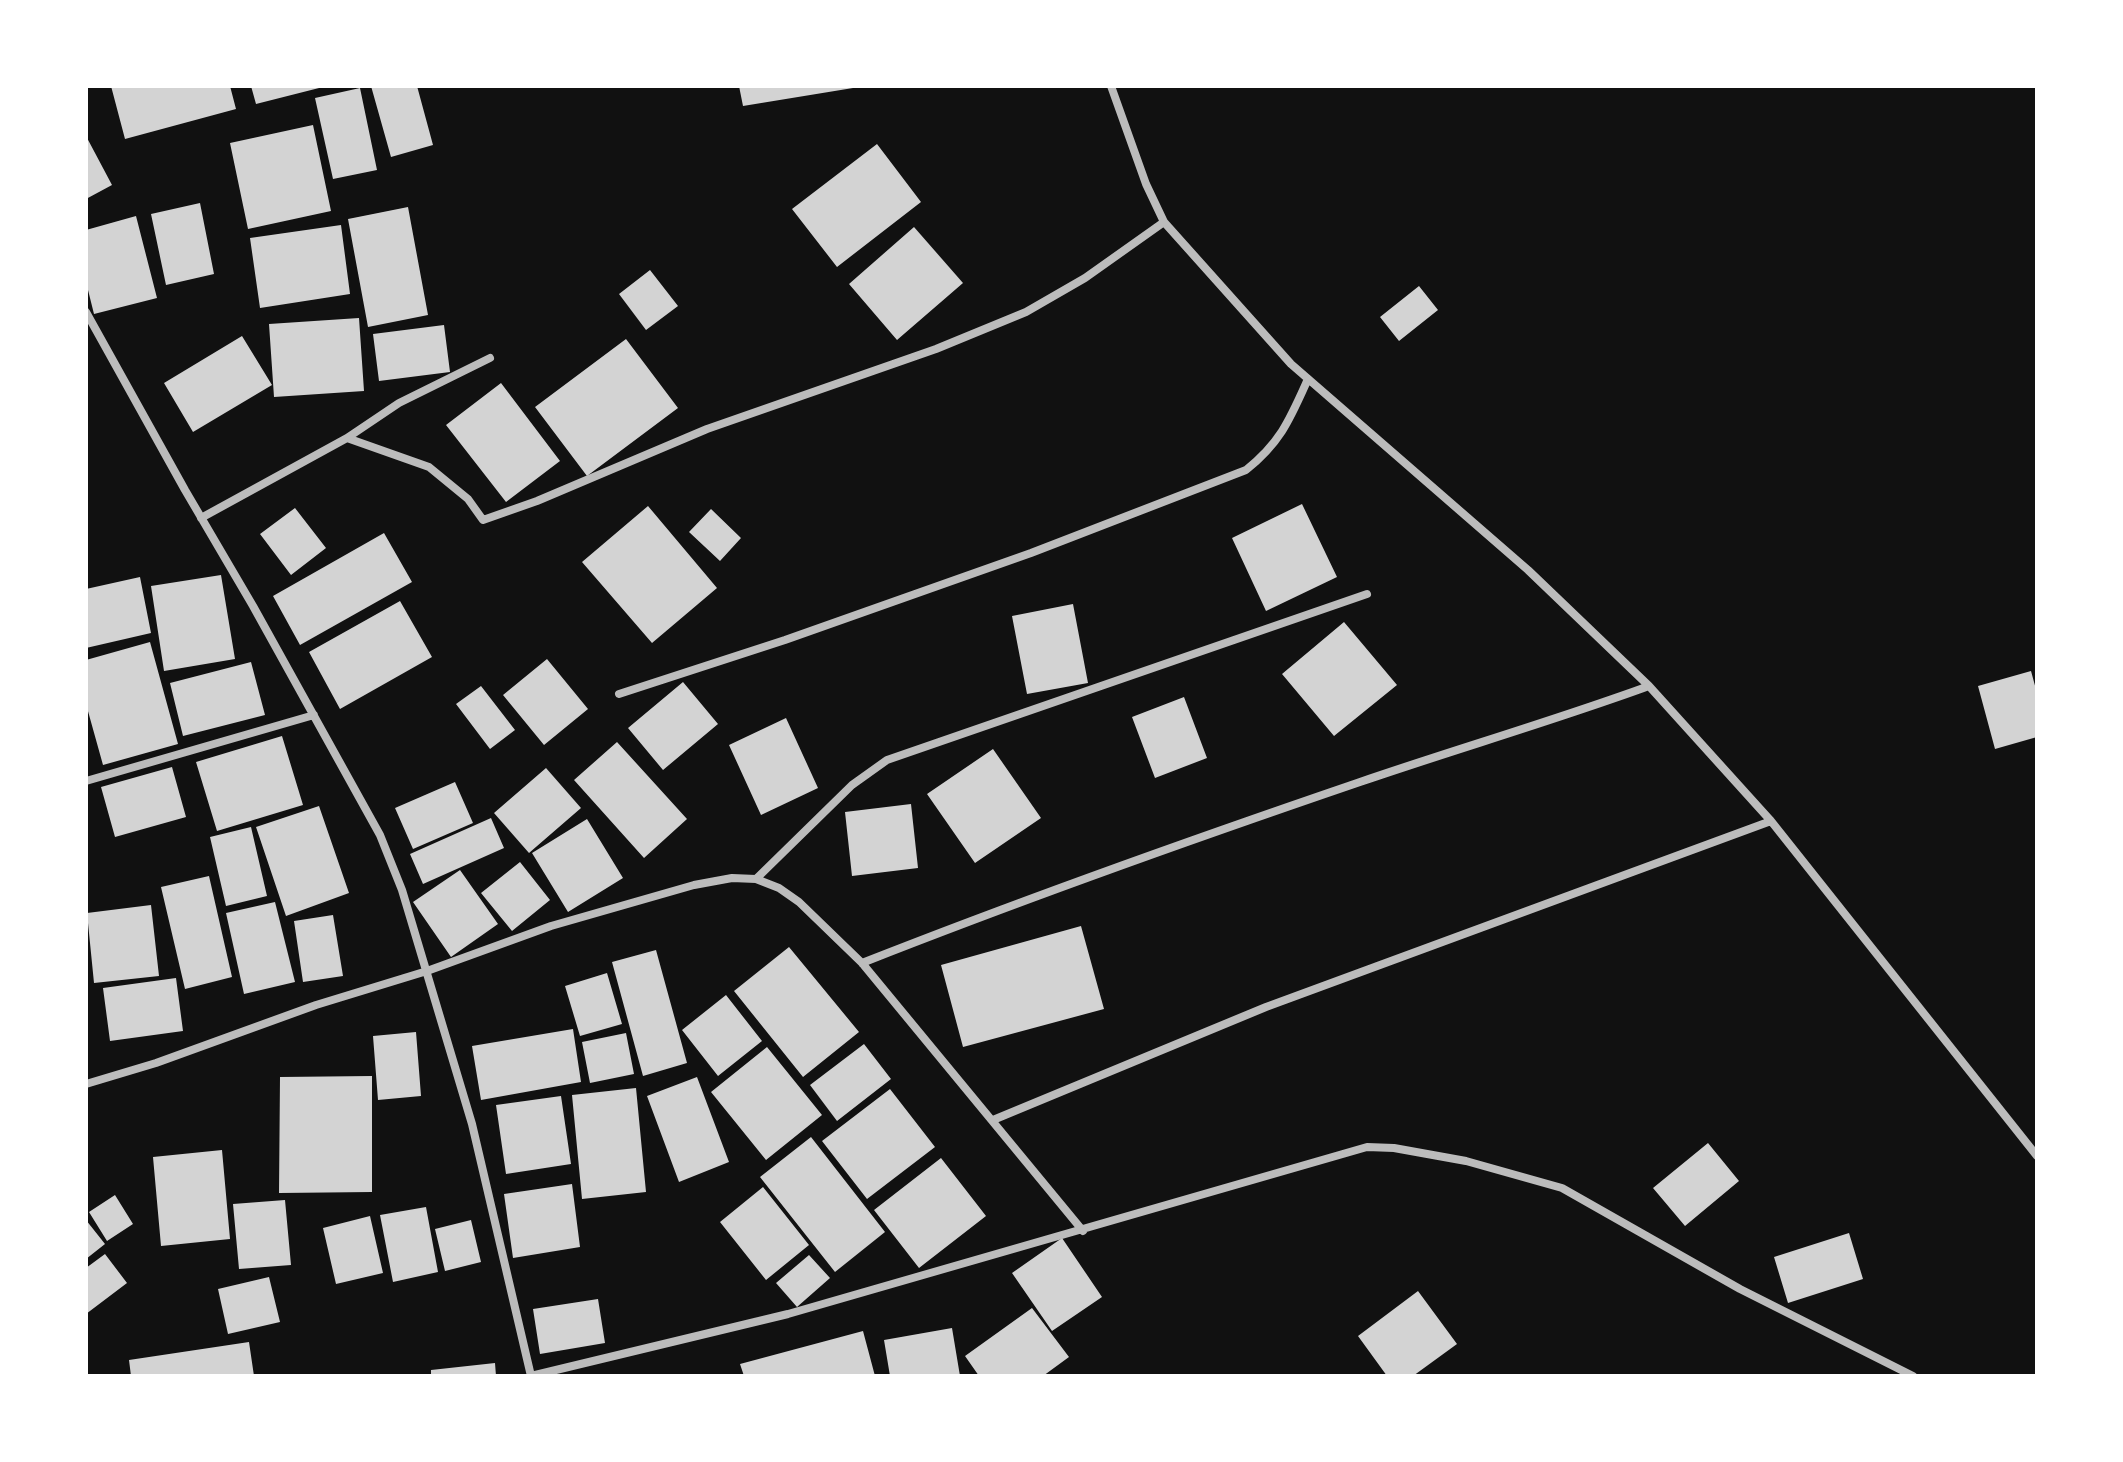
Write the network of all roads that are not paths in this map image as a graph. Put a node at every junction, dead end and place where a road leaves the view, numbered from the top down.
1 (1111, 86) edge
2 (1164, 222) junction
3 (86, 312) edge
4 (490, 358) dead end
5 (1308, 379) junction
6 (347, 438) junction
7 (201, 518) junction
8 (1367, 594) dead end
9 (1649, 686) junction
10 (619, 694) dead end
11 (314, 715) junction
12 (86, 781) edge
13 (1771, 821) junction
14 (756, 879) junction
15 (862, 963) junction
16 (427, 971) junction
17 (86, 1084) edge
18 (993, 1120) junction
19 (2037, 1156) edge
20 (1083, 1231) junction
21 (531, 1376) edge
22 (1913, 1376) edge

1 - 2 street
2 - 5 street
2 - 6 street
3 - 7 street
4 - 6 street
5 - 9 street
5 - 10 street
6 - 7 street
7 - 11 street
8 - 14 street
9 - 13 street
9 - 15 street
11 - 12 street
11 - 16 street
13 - 18 street
13 - 19 street
14 - 15 street
14 - 16 street
15 - 18 street
16 - 17 street
16 - 21 street
18 - 20 street
20 - 21 street
20 - 22 street

